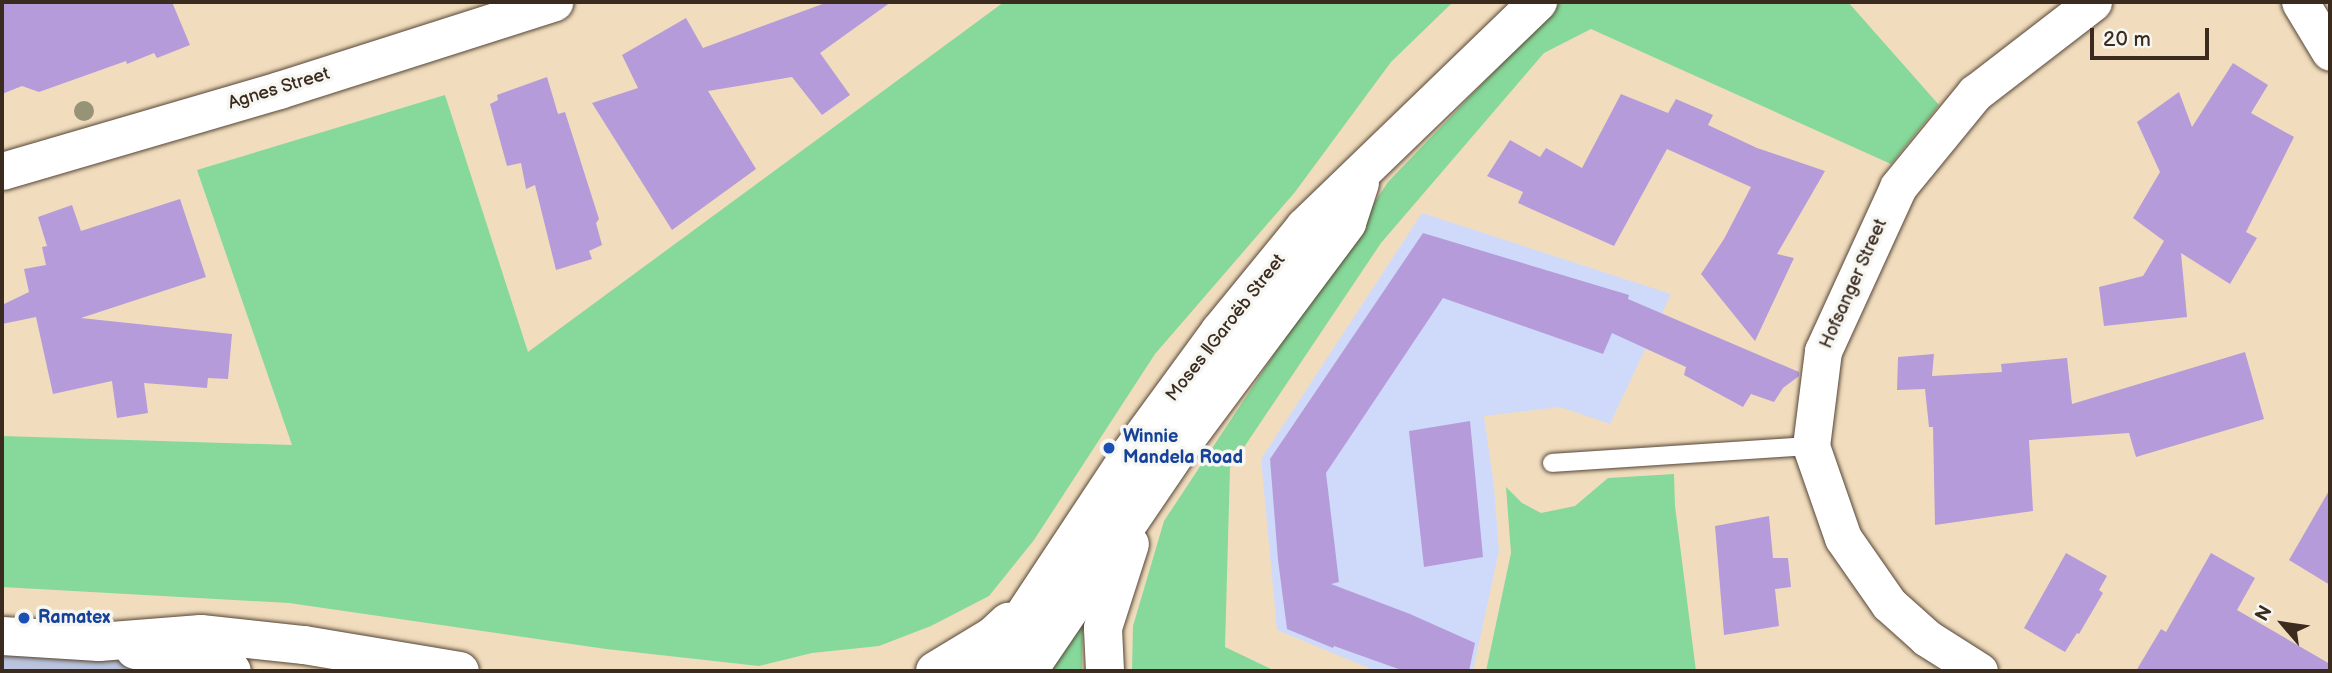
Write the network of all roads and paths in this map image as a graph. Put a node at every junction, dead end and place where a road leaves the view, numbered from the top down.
1 (554, 2) edge
2 (1538, 2) edge
3 (2093, 2) edge
4 (2300, 2) edge
5 (2330, 52) edge
6 (2, 171) edge
7 (1364, 172) junction
8 (1811, 446) junction
9 (1552, 463) dead end
10 (1141, 509) junction
11 (1031, 602) junction
12 (2, 636) edge
13 (99, 642) junction
14 (232, 671) edge
15 (460, 671) edge
16 (935, 671) edge
17 (987, 671) edge
18 (1028, 671) edge
19 (1105, 671) edge
20 (1979, 671) edge

1 - 6 street, Agnes Street
2 - 7 main road, Moses ǁGaroëb Street
3 - 8 street, Hofsanger Street
4 - 5 street
7 - 10 main road, Moses ǁGaroëb Street
7 - 11 main road, Moses ǁGaroëb Street
8 - 9 lane
8 - 20 street, Hofsanger Street
10 - 18 main road, Moses ǁGaroëb Street
10 - 19 main road
11 - 16 main road
11 - 17 main road, Moses ǁGaroëb Street
12 - 13 main road
13 - 14 main road
13 - 15 main road

